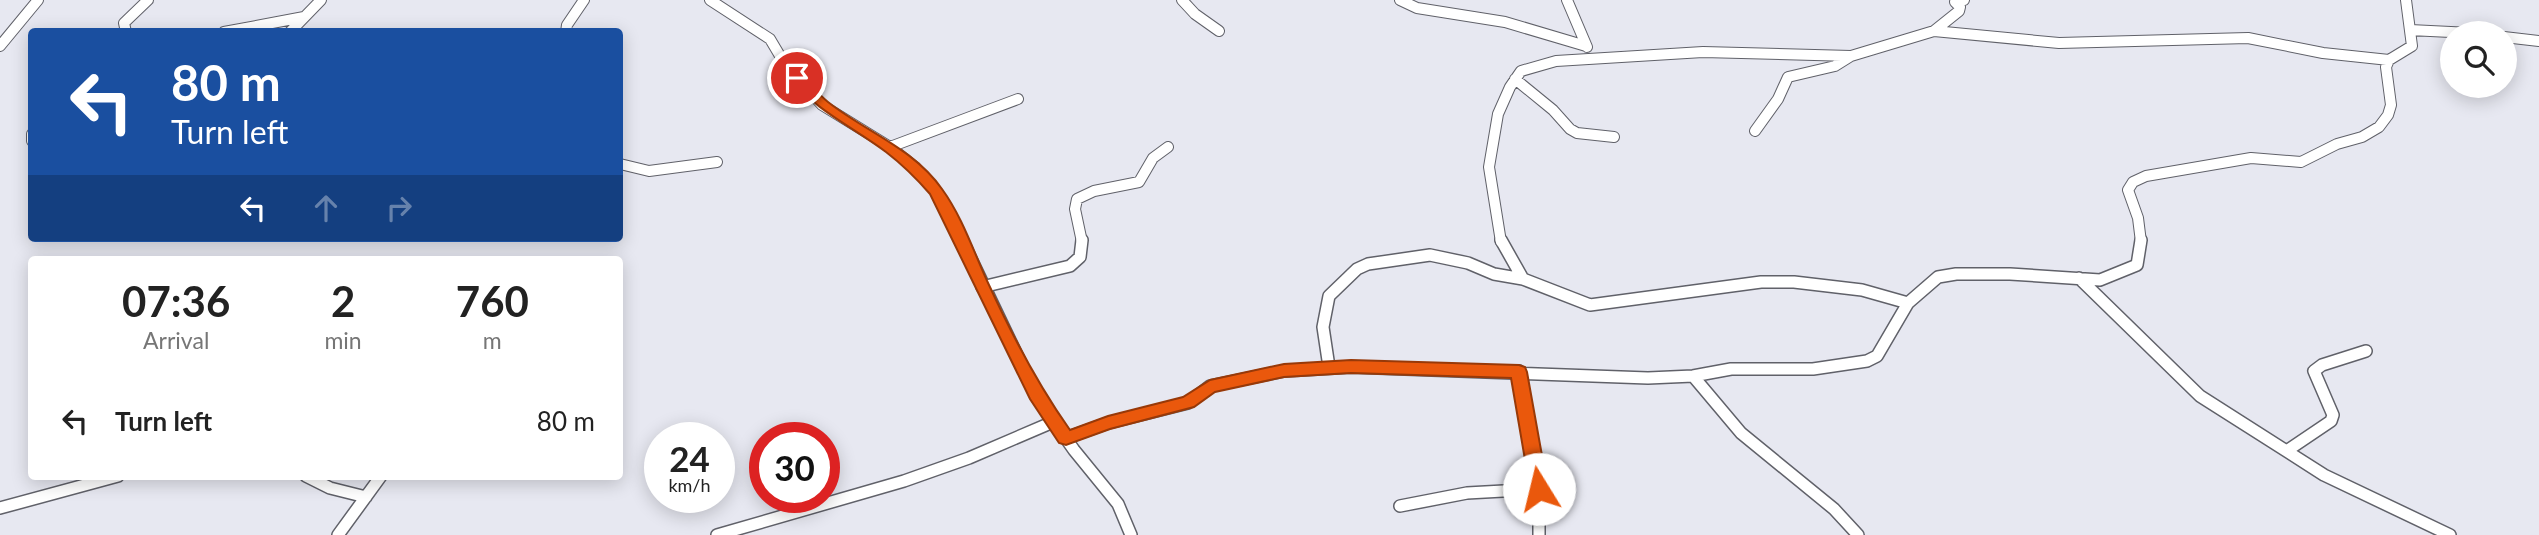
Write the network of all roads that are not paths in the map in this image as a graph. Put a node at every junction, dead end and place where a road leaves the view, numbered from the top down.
1 (38, 0) edge
2 (148, 0) edge
3 (321, 0) edge
4 (584, 0) edge
5 (710, 0) edge
6 (1182, 0) edge
7 (1400, 0) edge
8 (1567, 0) edge
9 (2406, 0) edge
10 (1957, 1) edge
11 (304, 18) junction
12 (125, 28) edge
13 (240, 28) edge
14 (294, 28) edge
15 (566, 28) edge
16 (2410, 30) junction
17 (1219, 31) dead end
18 (1934, 31) junction
19 (2440, 31) edge
20 (2517, 38) edge
21 (2539, 41) edge
22 (0, 46) edge
23 (1586, 46) junction
24 (1851, 57) junction
25 (1595, 58) junction
26 (2389, 60) junction
27 (1515, 79) junction
28 (1018, 99) dead end
29 (1755, 131) dead end
30 (1614, 137) dead end
31 (890, 147) junction
32 (1168, 147) dead end
33 (717, 162) dead end
34 (623, 165) edge
35 (2080, 278) junction
36 (1522, 279) junction
37 (982, 287) junction
38 (1908, 303) junction
39 (2366, 351) dead end
40 (1329, 367) junction
41 (1519, 372) junction
42 (1693, 376) junction
43 (1054, 422) junction
44 (1066, 438) junction
45 (2288, 450) junction
46 (103, 480) edge
47 (314, 480) edge
48 (378, 480) edge
49 (1539, 489) junction
50 (366, 497) junction
51 (1400, 506) dead end
52 (0, 508) edge
53 (338, 535) edge
54 (717, 535) edge
55 (1131, 535) edge
56 (1539, 535) edge
57 (1858, 535) edge
58 (2450, 535) edge

1 - 22 street
2 - 12 street
3 - 11 street
4 - 15 street
5 - 31 street
6 - 17 street
7 - 23 street
8 - 23 street
9 - 16 street
10 - 18 street
11 - 13 street
11 - 14 street
16 - 19 street
16 - 26 street
18 - 24 street
18 - 26 street
20 - 21 street
23 - 25 street
24 - 25 street
24 - 29 street
25 - 27 street
26 - 35 street
27 - 30 street
27 - 36 street
28 - 31 street
31 - 37 street
32 - 37 street
33 - 34 street
35 - 38 street
35 - 45 street
36 - 38 street
36 - 40 street
37 - 43 street
38 - 42 street
39 - 45 street
40 - 41 street
40 - 44 street
41 - 42 street
41 - 49 street
42 - 57 street
43 - 44 street
43 - 54 street
44 - 55 street
45 - 58 street
46 - 52 street
47 - 50 street
48 - 50 street
49 - 51 street
49 - 56 street
50 - 53 street

